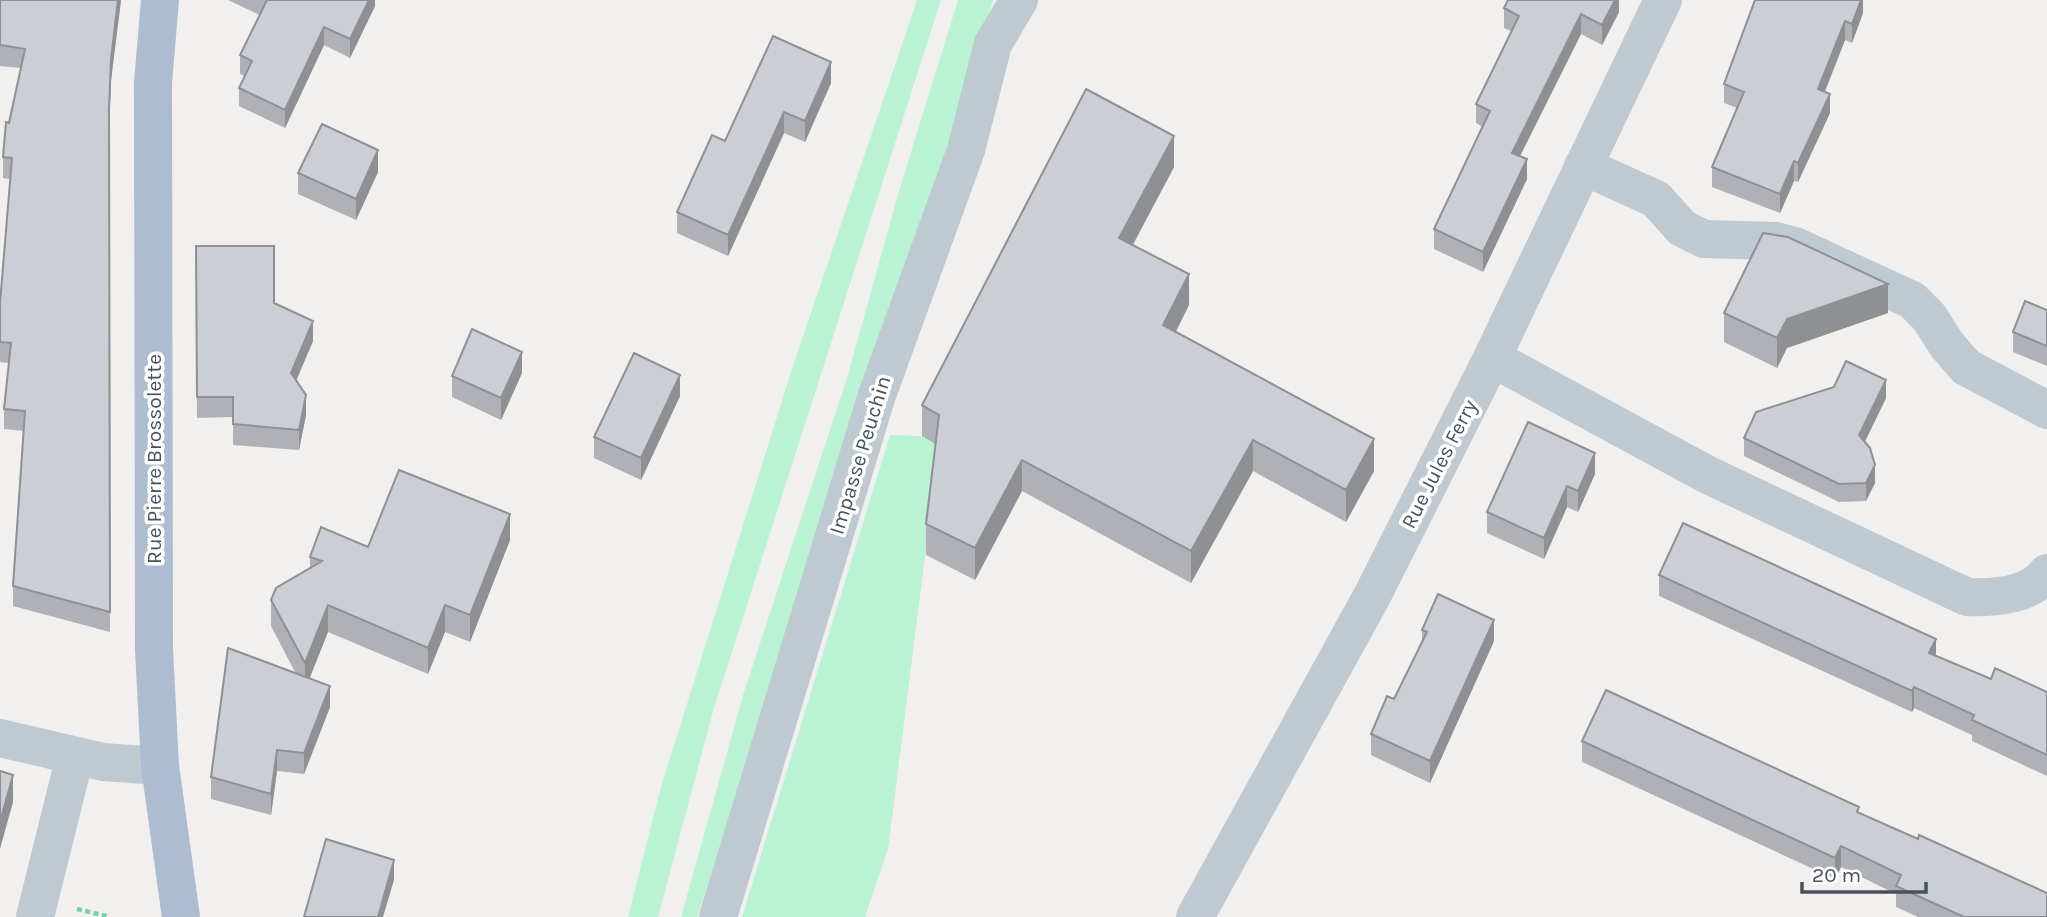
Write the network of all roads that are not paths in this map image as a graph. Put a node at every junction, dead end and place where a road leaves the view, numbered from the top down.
1 (160, 0) edge
2 (1019, 0) edge
3 (1663, 0) edge
4 (1583, 166) junction
5 (1492, 358) junction
6 (2047, 410) edge
7 (2047, 573) edge
8 (0, 738) edge
9 (75, 756) junction
10 (160, 765) junction
11 (35, 917) edge
12 (181, 917) edge
13 (718, 917) edge
14 (1195, 917) edge

1 - 10 main road, Rue Pierre Brossolette
2 - 13 street, Impasse Peuchin
3 - 4 street, Rue Jules Ferry
4 - 5 street, Rue Jules Ferry
4 - 6 street
5 - 7 street
5 - 14 street, Rue Jules Ferry
8 - 9 street
9 - 10 street
9 - 11 street
10 - 12 main road, Rue Pierre Brossolette

